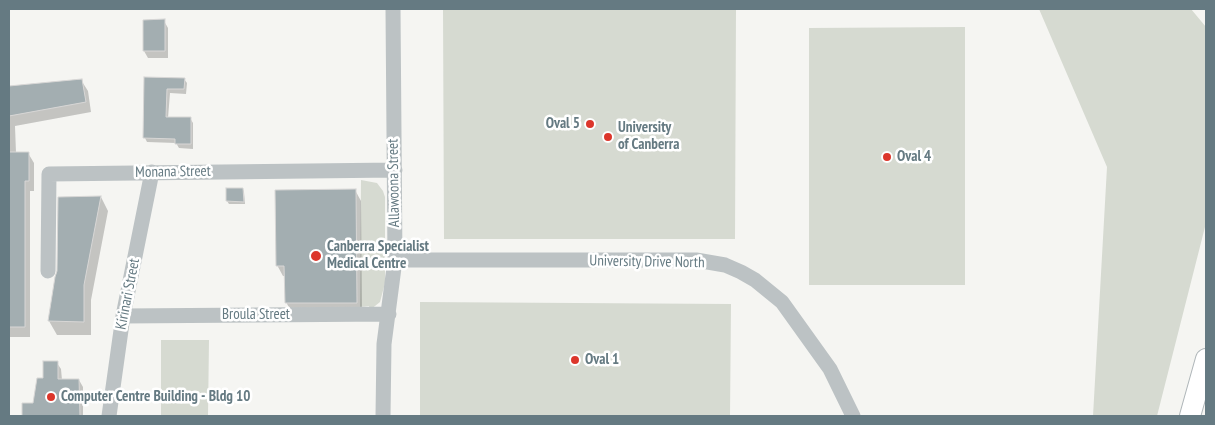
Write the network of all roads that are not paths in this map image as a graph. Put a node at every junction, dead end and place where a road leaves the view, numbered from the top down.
1 (393, 9) edge
2 (395, 170) junction
3 (152, 172) junction
4 (395, 260) junction
5 (48, 271) dead end
6 (389, 314) junction
7 (123, 316) junction
8 (1206, 359) edge
9 (109, 416) edge
10 (383, 416) edge
11 (852, 416) edge
12 (1190, 416) edge

1 - 2 street, Allawoona Street
2 - 3 street, Monana Street
2 - 4 street, Allawoona Street
3 - 5 street, Monana Street
3 - 7 street, Kirinari Street
4 - 6 street, Allawoona Street
4 - 11 street, University Drive North
6 - 7 street, Broula Street
6 - 10 street, Allawoona Street
7 - 9 street, Kirinari Street
8 - 12 main road

